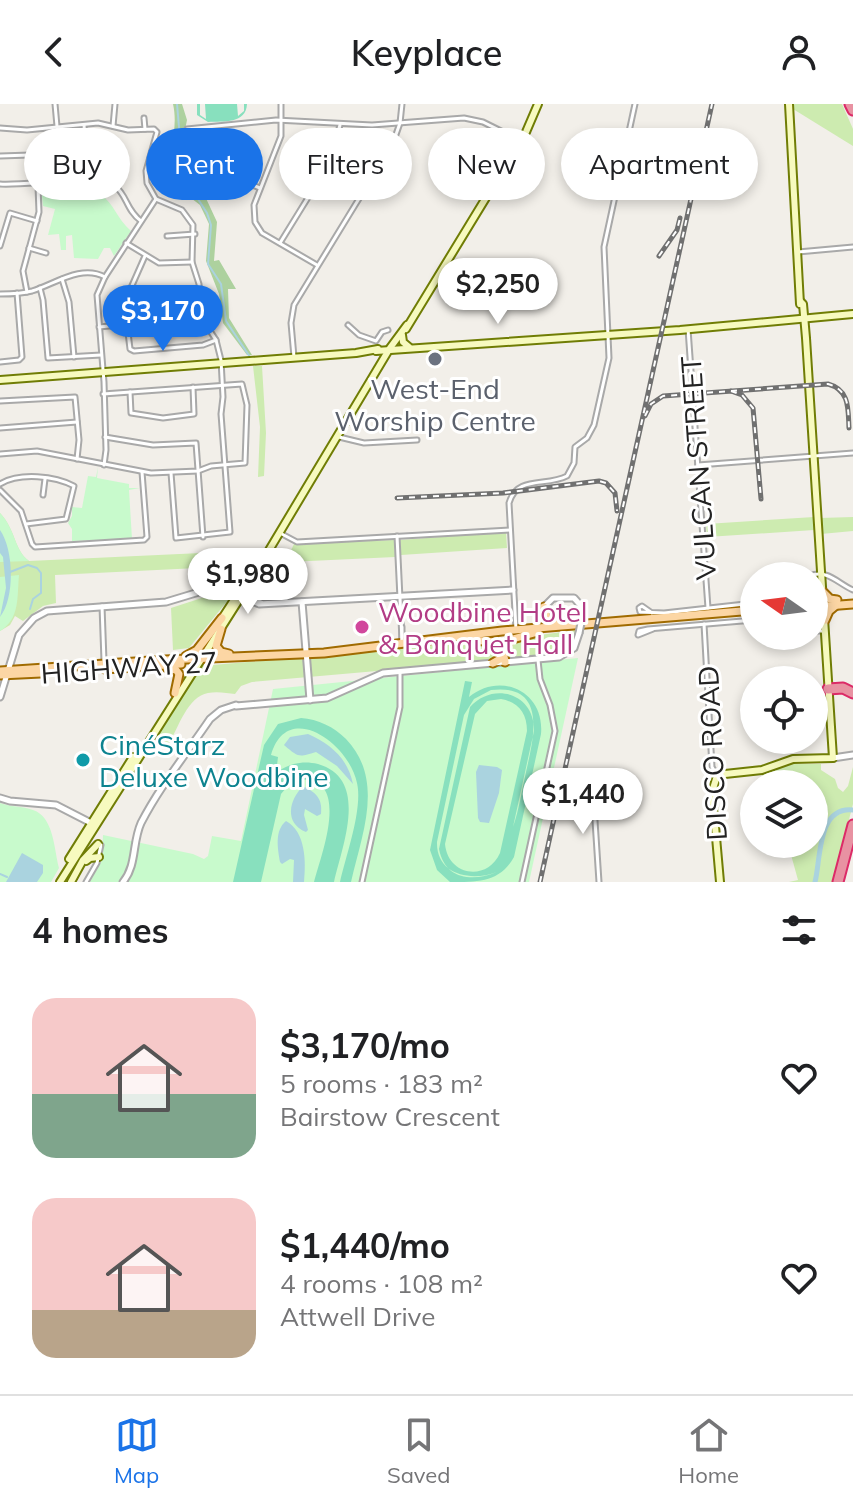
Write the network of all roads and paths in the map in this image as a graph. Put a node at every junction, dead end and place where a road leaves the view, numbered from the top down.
1 (55, 104) edge
2 (115, 104) edge
3 (281, 104) edge
4 (402, 104) edge
5 (538, 104) edge
6 (635, 104) edge
7 (789, 104) edge
8 (850, 104) edge
9 (853, 110) edge
10 (144, 118) dead end
11 (283, 120) junction
12 (400, 123) junction
13 (84, 125) junction
14 (340, 125) junction
15 (57, 126) junction
16 (113, 126) junction
17 (0, 128) edge
18 (84, 128) edge
19 (205, 128) edge
20 (495, 128) edge
21 (527, 128) edge
22 (145, 129) joint
23 (24, 155) edge
24 (0, 156) edge
25 (263, 181) edge
26 (0, 184) edge
27 (24, 185) edge
28 (39, 200) edge
29 (123, 200) edge
30 (155, 200) edge
31 (158, 200) edge
32 (256, 200) edge
33 (484, 200) edge
34 (37, 221) junction
35 (141, 221) junction
36 (195, 234) junction
37 (167, 236) dead end
38 (126, 243) junction
39 (280, 243) junction
40 (0, 246) edge
41 (853, 247) edge
42 (29, 248) junction
43 (798, 252) junction
44 (46, 253) dead end
45 (145, 256) junction
46 (192, 262) junction
47 (318, 266) junction
48 (105, 277) junction
49 (62, 279) junction
50 (40, 288) junction
51 (199, 289) junction
52 (27, 292) junction
53 (17, 293) junction
54 (0, 294) edge
55 (853, 314) edge
56 (201, 317) junction
57 (803, 318) junction
58 (127, 324) junction
59 (348, 325) dead end
60 (407, 325) junction
61 (99, 327) junction
62 (688, 328) junction
63 (388, 330) dead end
64 (610, 333) junction
65 (402, 335) junction
66 (216, 340) junction
67 (409, 347) junction
68 (420, 348) junction
69 (391, 350) junction
70 (375, 351) junction
71 (101, 355) junction
72 (74, 357) junction
73 (294, 357) junction
74 (0, 362) edge
75 (382, 362) junction
76 (221, 363) junction
77 (378, 372) junction
78 (103, 374) junction
79 (0, 380) edge
80 (223, 384) junction
81 (193, 387) junction
82 (130, 392) junction
83 (103, 394) junction
84 (0, 401) edge
85 (77, 422) junction
86 (0, 428) edge
87 (105, 437) junction
88 (339, 437) junction
89 (417, 440) dead end
90 (853, 453) edge
91 (0, 454) edge
92 (813, 456) junction
93 (77, 459) junction
94 (104, 465) junction
95 (225, 465) junction
96 (698, 465) junction
97 (198, 471) junction
98 (142, 472) junction
99 (171, 473) junction
100 (45, 479) junction
101 (0, 484) edge
102 (0, 490) edge
103 (43, 495) dead end
104 (26, 524) junction
105 (510, 530) junction
106 (279, 533) junction
107 (397, 536) junction
108 (203, 537) junction
109 (819, 562) edge
110 (828, 575) edge
111 (513, 590) junction
112 (853, 590) edge
113 (239, 595) junction
114 (400, 595) junction
115 (828, 597) edge
116 (302, 602) junction
117 (853, 602) edge
118 (828, 603) edge
119 (837, 603) junction
120 (740, 605) edge
121 (102, 606) junction
122 (544, 607) junction
123 (708, 608) junction
124 (740, 611) edge
125 (828, 614) edge
126 (652, 616) junction
127 (222, 618) junction
128 (740, 621) edge
129 (704, 624) junction
130 (221, 629) junction
131 (577, 629) junction
132 (653, 629) dead end
133 (519, 630) junction
134 (538, 632) junction
135 (497, 633) junction
136 (454, 637) junction
137 (402, 642) junction
138 (305, 652) junction
139 (503, 655) junction
140 (255, 656) junction
141 (538, 659) junction
142 (165, 660) junction
143 (199, 660) junction
144 (103, 662) junction
145 (493, 663) joint
146 (157, 666) junction
147 (400, 671) junction
148 (6, 673) edge
149 (828, 689) joint
150 (175, 693) junction
151 (853, 693) edge
152 (0, 699) edge
153 (310, 700) junction
154 (850, 755) edge
155 (833, 756) junction
156 (718, 777) junction
157 (593, 790) dead end
158 (0, 798) edge
159 (92, 825) junction
160 (853, 825) edge
161 (98, 844) joint
162 (853, 850) edge
163 (88, 855) junction
164 (99, 856) junction
165 (58, 882) edge
166 (72, 882) edge
167 (86, 882) edge
168 (123, 882) edge
169 (362, 882) edge
170 (522, 882) edge
171 (599, 882) edge
172 (720, 882) edge
173 (838, 882) edge
174 (844, 882) edge

1 - 15 street
2 - 16 street
3 - 11 street
4 - 12 street
5 - 21 main road
6 - 64 street
7 - 43 main road
8 - 9 highway
10 - 22 street
11 - 14 street
11 - 19 street
11 - 25 street
12 - 14 street
12 - 20 street
12 - 47 street
13 - 15 street
13 - 16 street
13 - 18 street
14 - 39 street
15 - 17 street
16 - 22 street
23 - 24 street
26 - 27 street
28 - 34 street
29 - 35 street
30 - 35 street
31 - 36 street
32 - 39 street
33 - 60 main road
34 - 40 street
34 - 42 street
35 - 38 street
36 - 37 street
36 - 46 street
38 - 45 street
38 - 48 street
39 - 47 street
41 - 43 street
42 - 44 street
42 - 52 street
43 - 57 main road
45 - 46 street
45 - 51 street
46 - 51 street
47 - 73 street
48 - 49 street
48 - 61 street
49 - 50 street
49 - 72 street
50 - 52 street
50 - 72 street
51 - 56 street
52 - 53 street
53 - 54 street
53 - 74 street
55 - 57 main road
56 - 58 street
56 - 66 street
57 - 62 main road
57 - 92 main road
58 - 61 street
58 - 66 street
59 - 63 street
60 - 65 main road
60 - 69 main road
61 - 71 street
62 - 64 main road
62 - 96 street, VULCAN STREET
64 - 68 main road
64 - 105 street
65 - 67 main road
65 - 69 main road
66 - 76 street
67 - 68 main road
67 - 69 main road
68 - 69 main road
69 - 70 main road
69 - 75 main road
69 - 77 main road
70 - 73 main road
70 - 75 main road
71 - 72 street
71 - 78 street
73 - 76 main road
75 - 77 main road
76 - 78 main road
76 - 80 street
77 - 88 main road
78 - 79 main road
78 - 83 street
80 - 81 street
80 - 95 street
80 - 95 street
81 - 82 street
81 - 82 street
82 - 83 street
83 - 87 street
84 - 85 street
85 - 86 street
85 - 93 street
87 - 94 street
87 - 97 street
88 - 89 street
88 - 106 main road
90 - 92 street
91 - 93 street
92 - 96 street
92 - 109 main road
93 - 94 street
94 - 98 street
95 - 97 street
95 - 108 street
96 - 123 street, VULCAN STREET
97 - 99 street
97 - 108 street
98 - 99 street
98 - 104 street
99 - 108 street
100 - 101 street
100 - 103 street
100 - 104 street
102 - 104 street
105 - 107 street
105 - 111 street
106 - 107 street
106 - 113 main road
107 - 114 street
110 - 112 street
111 - 114 street
111 - 133 street
113 - 116 street
113 - 121 street
113 - 127 main road
113 - 130 main road
114 - 116 street
114 - 137 street
115 - 119 main road
116 - 138 street
117 - 119 main road
118 - 119 main road
119 - 125 main road
120 - 123 street
121 - 144 street
121 - 148 street
122 - 131 main road
122 - 131 street, bridge
122 - 133 main road
123 - 126 street
124 - 126 main road, HIGHWAY 27
126 - 131 main road, HIGHWAY 27
126 - 134 main road, HIGHWAY 27
127 - 142 main road
127 - 143 main road
128 - 129 street
129 - 132 street
129 - 156 street, DISCO ROAD
130 - 140 main road
130 - 143 main road
131 - 133 main road, HIGHWAY 27
131 - 141 street
133 - 135 main road, HIGHWAY 27
134 - 135 main road, HIGHWAY 27
134 - 139 main road
135 - 136 main road, HIGHWAY 27
136 - 137 main road, HIGHWAY 27
136 - 139 main road
137 - 138 main road, HIGHWAY 27
138 - 140 main road, HIGHWAY 27
138 - 153 street
139 - 141 street
139 - 145 main road
140 - 143 main road, HIGHWAY 27
141 - 170 street
142 - 143 main road, HIGHWAY 27
142 - 144 main road, HIGHWAY 27
143 - 146 main road, HIGHWAY 27
143 - 150 main road
143 - 159 main road
144 - 148 main road, HIGHWAY 27
145 - 147 street
146 - 148 main road, HIGHWAY 27
146 - 150 main road
147 - 153 street
147 - 169 street
148 - 152 street
149 - 151 highway
149 - 155 main road
150 - 159 main road
153 - 168 street
154 - 155 street
155 - 156 main road
156 - 172 main road, DISCO ROAD
157 - 171 street
158 - 159 street
159 - 165 main road
160 - 173 highway
161 - 163 main road
161 - 164 street
162 - 174 highway
163 - 164 main road
163 - 166 main road
164 - 166 main road
164 - 167 street

